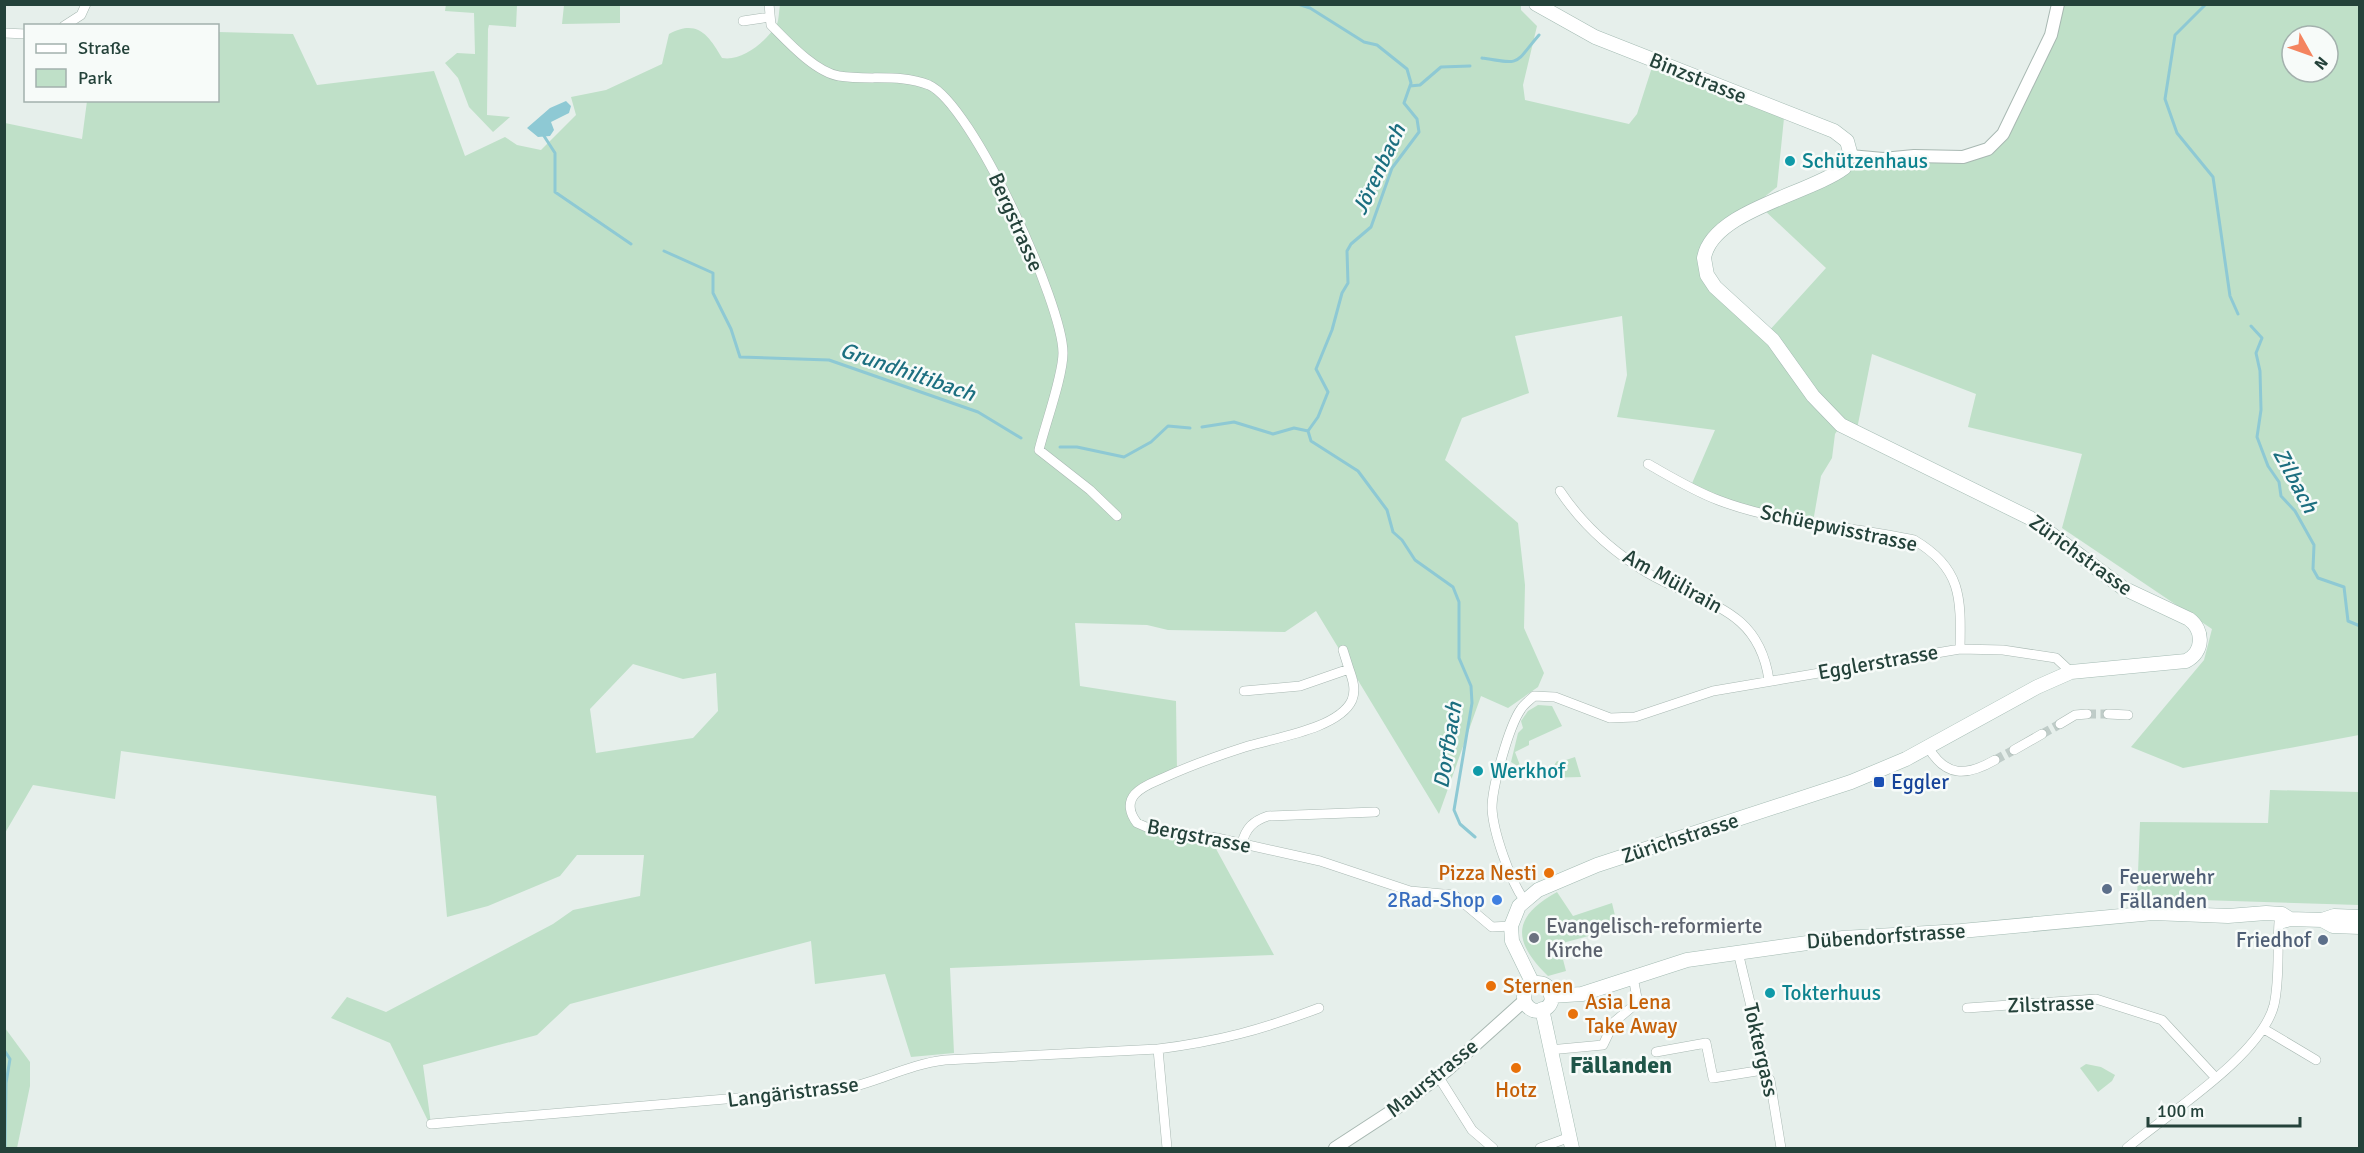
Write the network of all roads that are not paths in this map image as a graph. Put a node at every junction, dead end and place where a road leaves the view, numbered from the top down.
1 (86, 4) edge
2 (769, 4) edge
3 (1536, 4) edge
4 (2058, 4) edge
5 (743, 21) dead end
6 (770, 21) junction
7 (67, 24) edge
8 (4, 33) edge
9 (24, 34) edge
10 (1850, 156) junction
11 (1648, 464) dead end
12 (1560, 491) dead end
13 (1117, 516) dead end
14 (1960, 649) junction
15 (1343, 650) dead end
16 (1349, 669) junction
17 (2071, 672) junction
18 (1769, 680) junction
19 (1244, 691) dead end
20 (2086, 714) tunnel mouth
21 (2108, 714) tunnel mouth
22 (2128, 714) dead end
23 (2060, 724) tunnel mouth
24 (2042, 734) tunnel mouth
25 (1928, 747) junction
26 (2014, 750) tunnel mouth
27 (1995, 760) tunnel mouth
28 (1375, 812) dead end
29 (1242, 843) junction
30 (1524, 900) junction
31 (2360, 917) edge
32 (2322, 920) junction
33 (2284, 921) junction
34 (1511, 926) junction
35 (2360, 927) edge
36 (1738, 952) junction
37 (1633, 978) junction
38 (1533, 984) junction
39 (1551, 996) junction
40 (1524, 1000) junction
41 (1319, 1008) dead end
42 (1967, 1008) dead end
43 (1542, 1010) junction
44 (2264, 1029) junction
45 (1158, 1049) junction
46 (1549, 1050) junction
47 (1656, 1052) dead end
48 (2316, 1060) dead end
49 (1763, 1070) junction
50 (1438, 1076) junction
51 (2215, 1077) junction
52 (431, 1124) dead end
53 (1571, 1143) edge
54 (1167, 1149) edge
55 (1335, 1149) edge
56 (1493, 1149) edge
57 (1540, 1149) edge
58 (1781, 1149) edge
59 (2127, 1149) edge

1 - 7 street
2 - 6 street
3 - 10 main road, Binzstrasse
4 - 10 street
5 - 6 street
6 - 13 street, Bergstrasse
8 - 9 street
10 - 17 main road, Zürichstrasse
11 - 14 street, Schüepwisstrasse
12 - 18 street, Am Mülirain
14 - 17 street, Egglerstrasse
14 - 18 street, Egglerstrasse
15 - 16 street
16 - 19 street
16 - 29 street, Bergstrasse
17 - 25 main road, Zürichstrasse
18 - 30 street, Egglerstrasse
20 - 23 street
21 - 22 street
24 - 26 street
25 - 27 street
25 - 30 main road, Zürichstrasse
28 - 29 street
29 - 34 street, Bergstrasse
30 - 34 main road
31 - 32 main road, Dübendorfstrasse
32 - 33 main road, Dübendorfstrasse
32 - 35 main road, Dübendorfstrasse
33 - 36 main road, Dübendorfstrasse
33 - 44 street
34 - 38 main road
36 - 37 main road, Dübendorfstrasse
36 - 49 street, Toktergass
37 - 39 main road, Dübendorfstrasse
37 - 46 street
38 - 39 main road
38 - 40 main road
39 - 43 main road
40 - 43 main road
40 - 50 street, Maurstrasse
41 - 45 street, Langäristrasse
42 - 51 street, Zilstrasse
43 - 46 main road
44 - 48 street
44 - 51 street
45 - 52 street, Langäristrasse
45 - 54 street
46 - 53 main road
47 - 49 street
49 - 58 street, Toktergass
50 - 55 street, Maurstrasse
50 - 56 street
51 - 59 street
53 - 57 street

